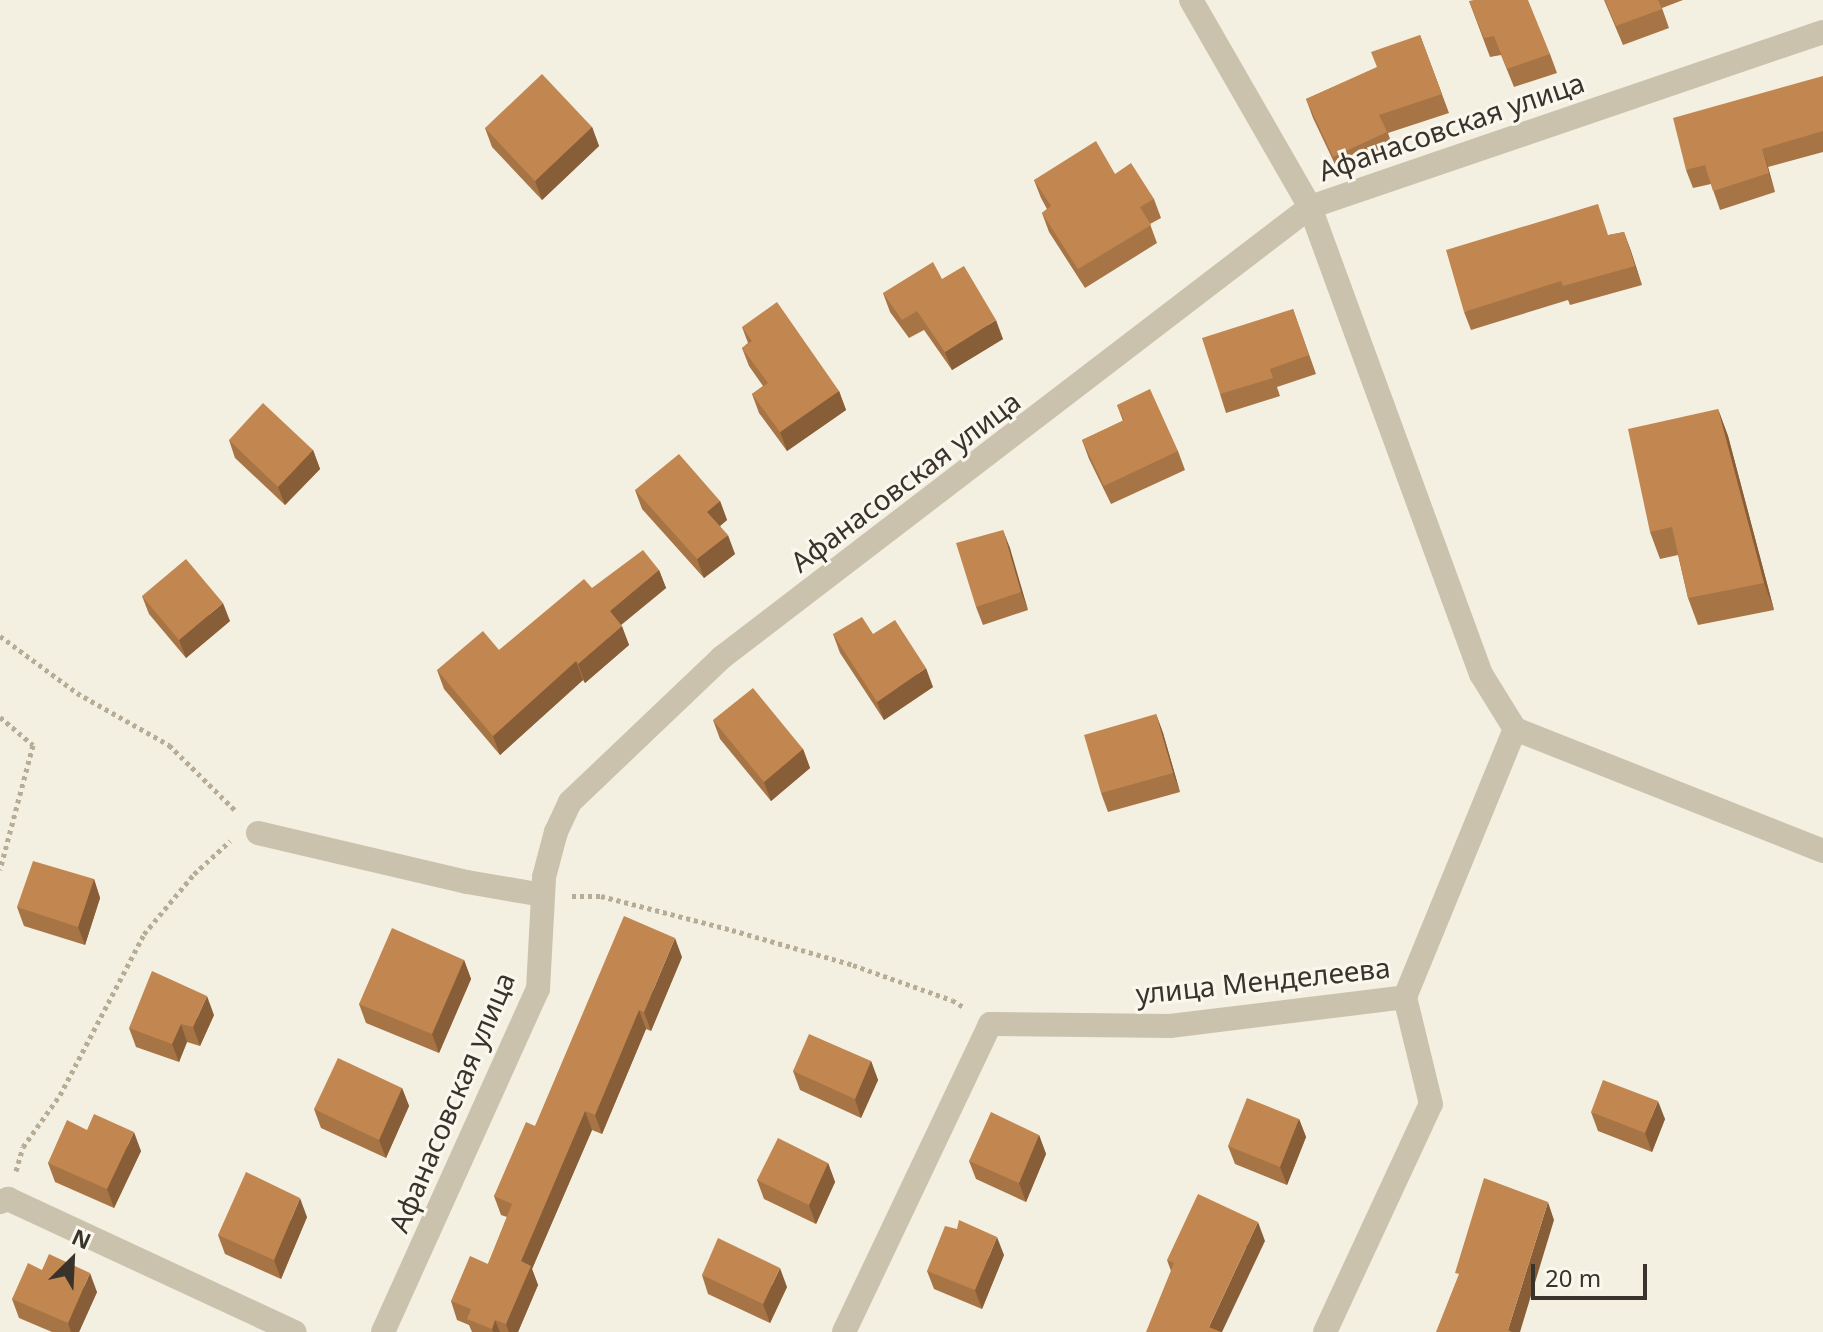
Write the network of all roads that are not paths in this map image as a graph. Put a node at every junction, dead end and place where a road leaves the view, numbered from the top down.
1 (1191, 0) edge
2 (1823, 32) edge
3 (1310, 207) junction
4 (1515, 729) junction
5 (258, 833) road end
6 (1823, 851) edge
7 (543, 895) junction
8 (1405, 997) junction
9 (4, 1200) edge
10 (295, 1332) edge
11 (383, 1332) edge
12 (844, 1332) edge
13 (1325, 1332) edge

1 - 3 street
2 - 3 street, Афанасовская улица
3 - 4 street
3 - 7 street, Афанасовская улица
4 - 6 street
4 - 8 street, улица Менделеева
5 - 7 street
7 - 11 street, Афанасовская улица
8 - 12 street, улица Менделеева
8 - 13 street
9 - 10 street

